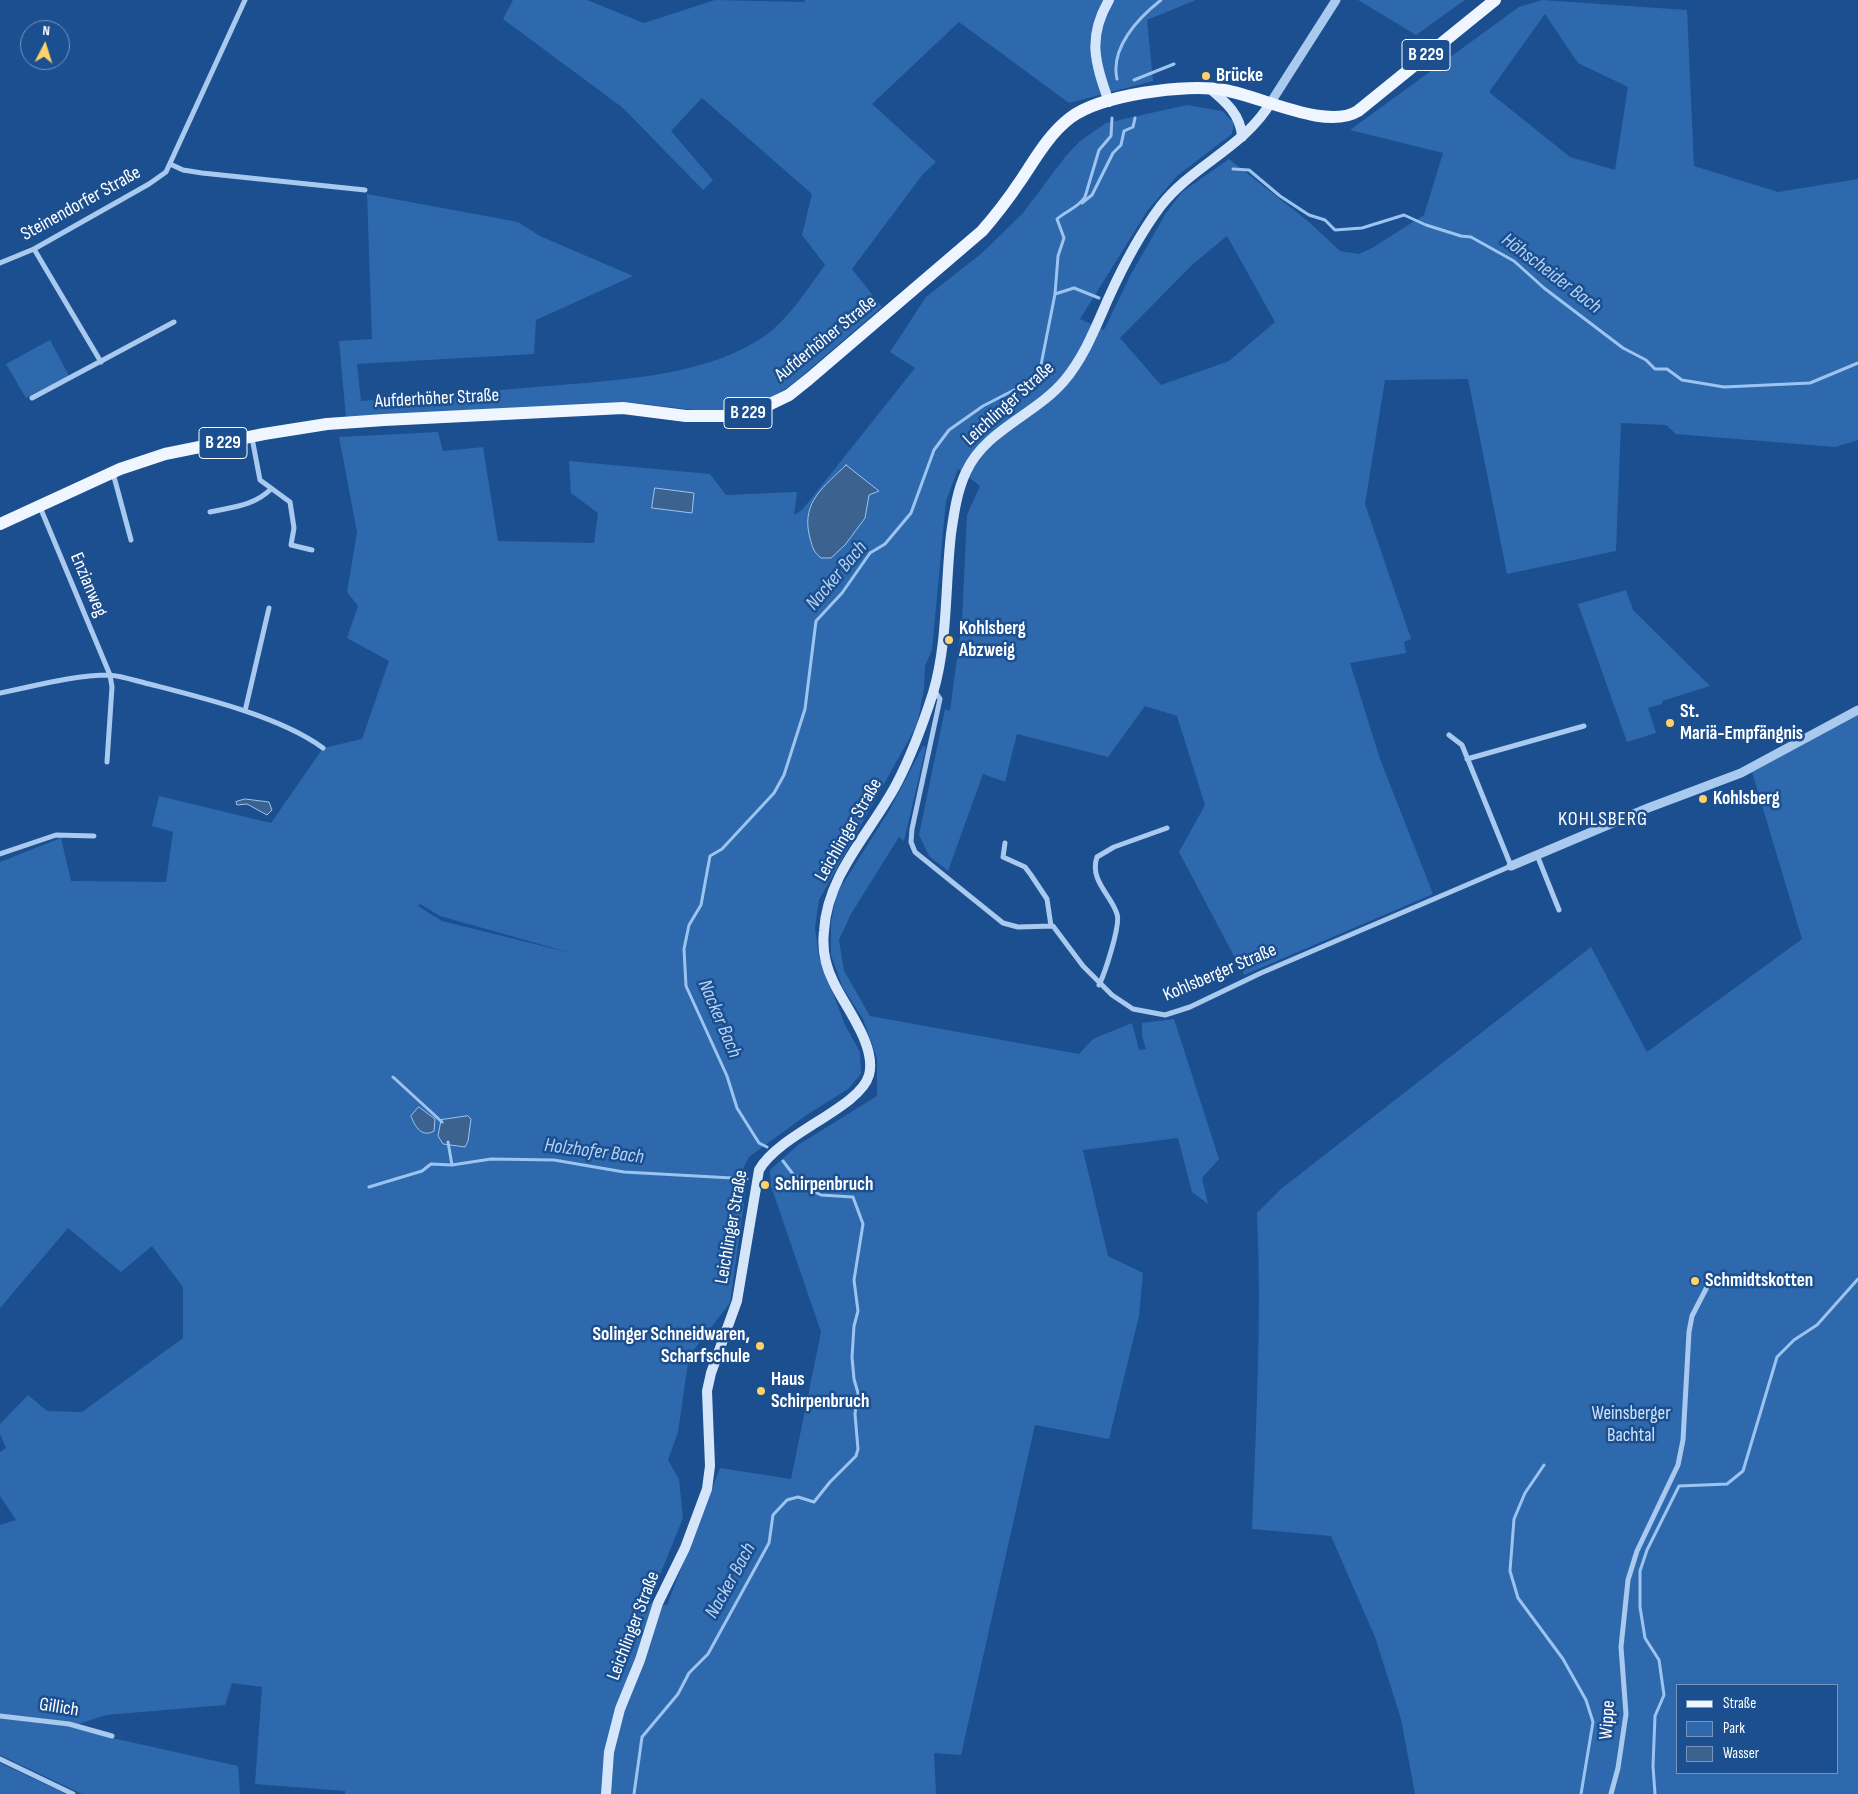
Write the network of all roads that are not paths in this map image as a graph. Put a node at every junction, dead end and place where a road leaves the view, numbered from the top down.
1 (245, 0) edge
2 (1109, 0) edge
3 (1336, 0) edge
4 (1495, 0) edge
5 (1209, 88) junction
6 (1109, 102) junction
7 (1271, 102) junction
8 (1242, 137) junction
9 (170, 164) junction
10 (365, 190) dead end
11 (34, 249) junction
12 (0, 263) edge
13 (174, 322) dead end
14 (101, 362) junction
15 (32, 398) dead end
16 (252, 437) junction
17 (112, 472) junction
18 (271, 489) junction
19 (39, 506) junction
20 (210, 512) dead end
21 (0, 524) edge
22 (131, 540) dead end
23 (312, 550) dead end
24 (269, 608) dead end
25 (110, 675) junction
26 (934, 690) junction
27 (0, 693) edge
28 (1858, 710) edge
29 (245, 712) junction
30 (1584, 726) dead end
31 (1449, 735) dead end
32 (323, 748) dead end
33 (1468, 759) junction
34 (107, 762) dead end
35 (1167, 828) dead end
36 (94, 836) dead end
37 (1005, 843) dead end
38 (0, 854) edge
39 (1537, 855) junction
40 (1511, 866) junction
41 (1559, 910) dead end
42 (1051, 926) junction
43 (1099, 985) junction
44 (1708, 1284) dead end
45 (0, 1716) edge
46 (112, 1736) dead end
47 (0, 1759) edge
48 (74, 1794) edge
49 (606, 1794) edge
50 (1611, 1794) edge

1 - 9 street, Steinendorfer Straße
2 - 6 main road
3 - 7 street
4 - 7 main road, B 229
5 - 6 main road, Aufderhöher Straße / B 229
5 - 7 main road, Aufderhöher Straße / B 229
5 - 8 main road
6 - 16 main road, Aufderhöher Straße / B 229
7 - 8 main road, Leichlinger Straße
8 - 26 main road, Leichlinger Straße
9 - 10 street
9 - 11 street, Steinendorfer Straße
11 - 12 street, Steinendorfer Straße
11 - 14 street
13 - 14 street
14 - 15 street
16 - 17 main road, Aufderhöher Straße / B 229
16 - 18 street
17 - 19 main road, Aufderhöher Straße / B 229
17 - 22 street
18 - 20 street
18 - 23 street
19 - 21 main road, Aufderhöher Straße / B 229
19 - 25 street, Enzianweg
24 - 29 street
25 - 27 street
25 - 29 street
25 - 34 street, Enzianweg
26 - 42 street
26 - 49 main road, Leichlinger Straße
28 - 39 street, Kohlsberger Straße
29 - 32 street
30 - 33 street
31 - 33 street
33 - 40 street
35 - 43 street
36 - 38 street
37 - 42 street
39 - 40 street, Kohlsberger Straße
39 - 41 street
40 - 43 street, Kohlsberger Straße
42 - 43 street, Kohlsberger Straße
44 - 50 street, Wippe
45 - 46 street, Gillich
47 - 48 street

